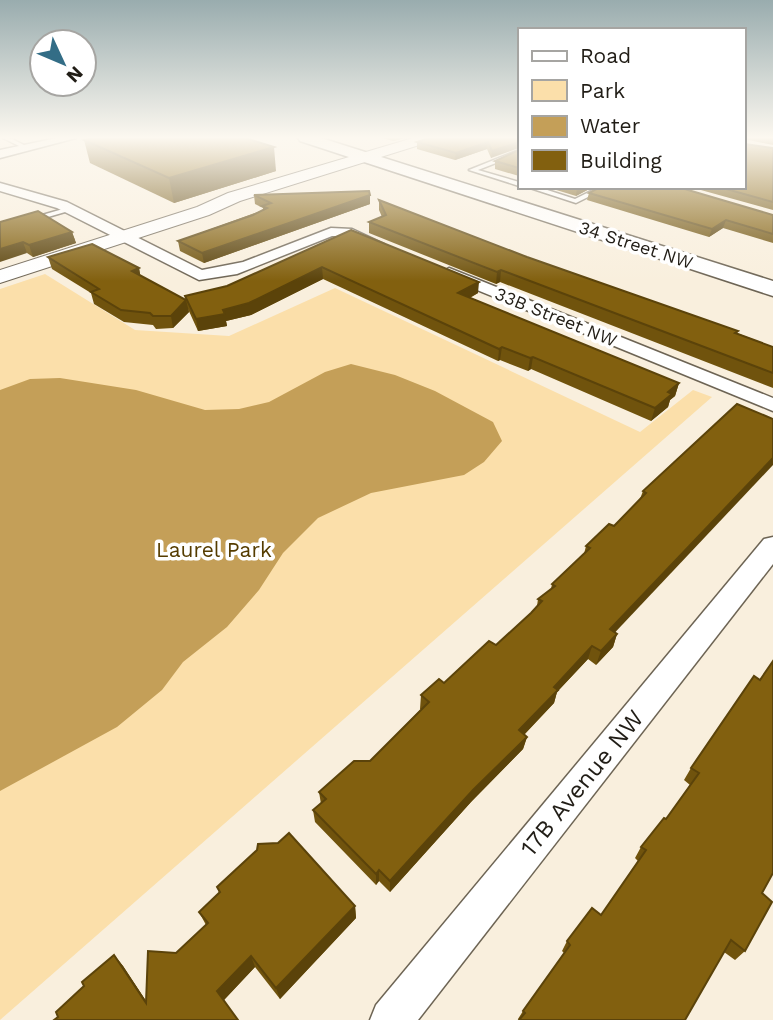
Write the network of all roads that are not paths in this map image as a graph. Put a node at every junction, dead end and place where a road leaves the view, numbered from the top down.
1 (294, 186) edge
2 (464, 186) edge
3 (0, 187) edge
4 (537, 189) edge
5 (601, 189) edge
6 (70, 209) junction
7 (0, 229) edge
8 (123, 237) junction
9 (393, 250) edge
10 (431, 266) edge
11 (0, 277) edge
12 (770, 288) edge
13 (773, 405) edge
14 (773, 546) edge
15 (391, 1020) edge

1 - 8 street
2 - 12 main road, 34 Street NW
3 - 6 street
4 - 5 lane
6 - 7 lane
6 - 8 street
8 - 9 street
8 - 11 street
10 - 13 street, 33B Street NW
14 - 15 street, 17B Avenue NW

